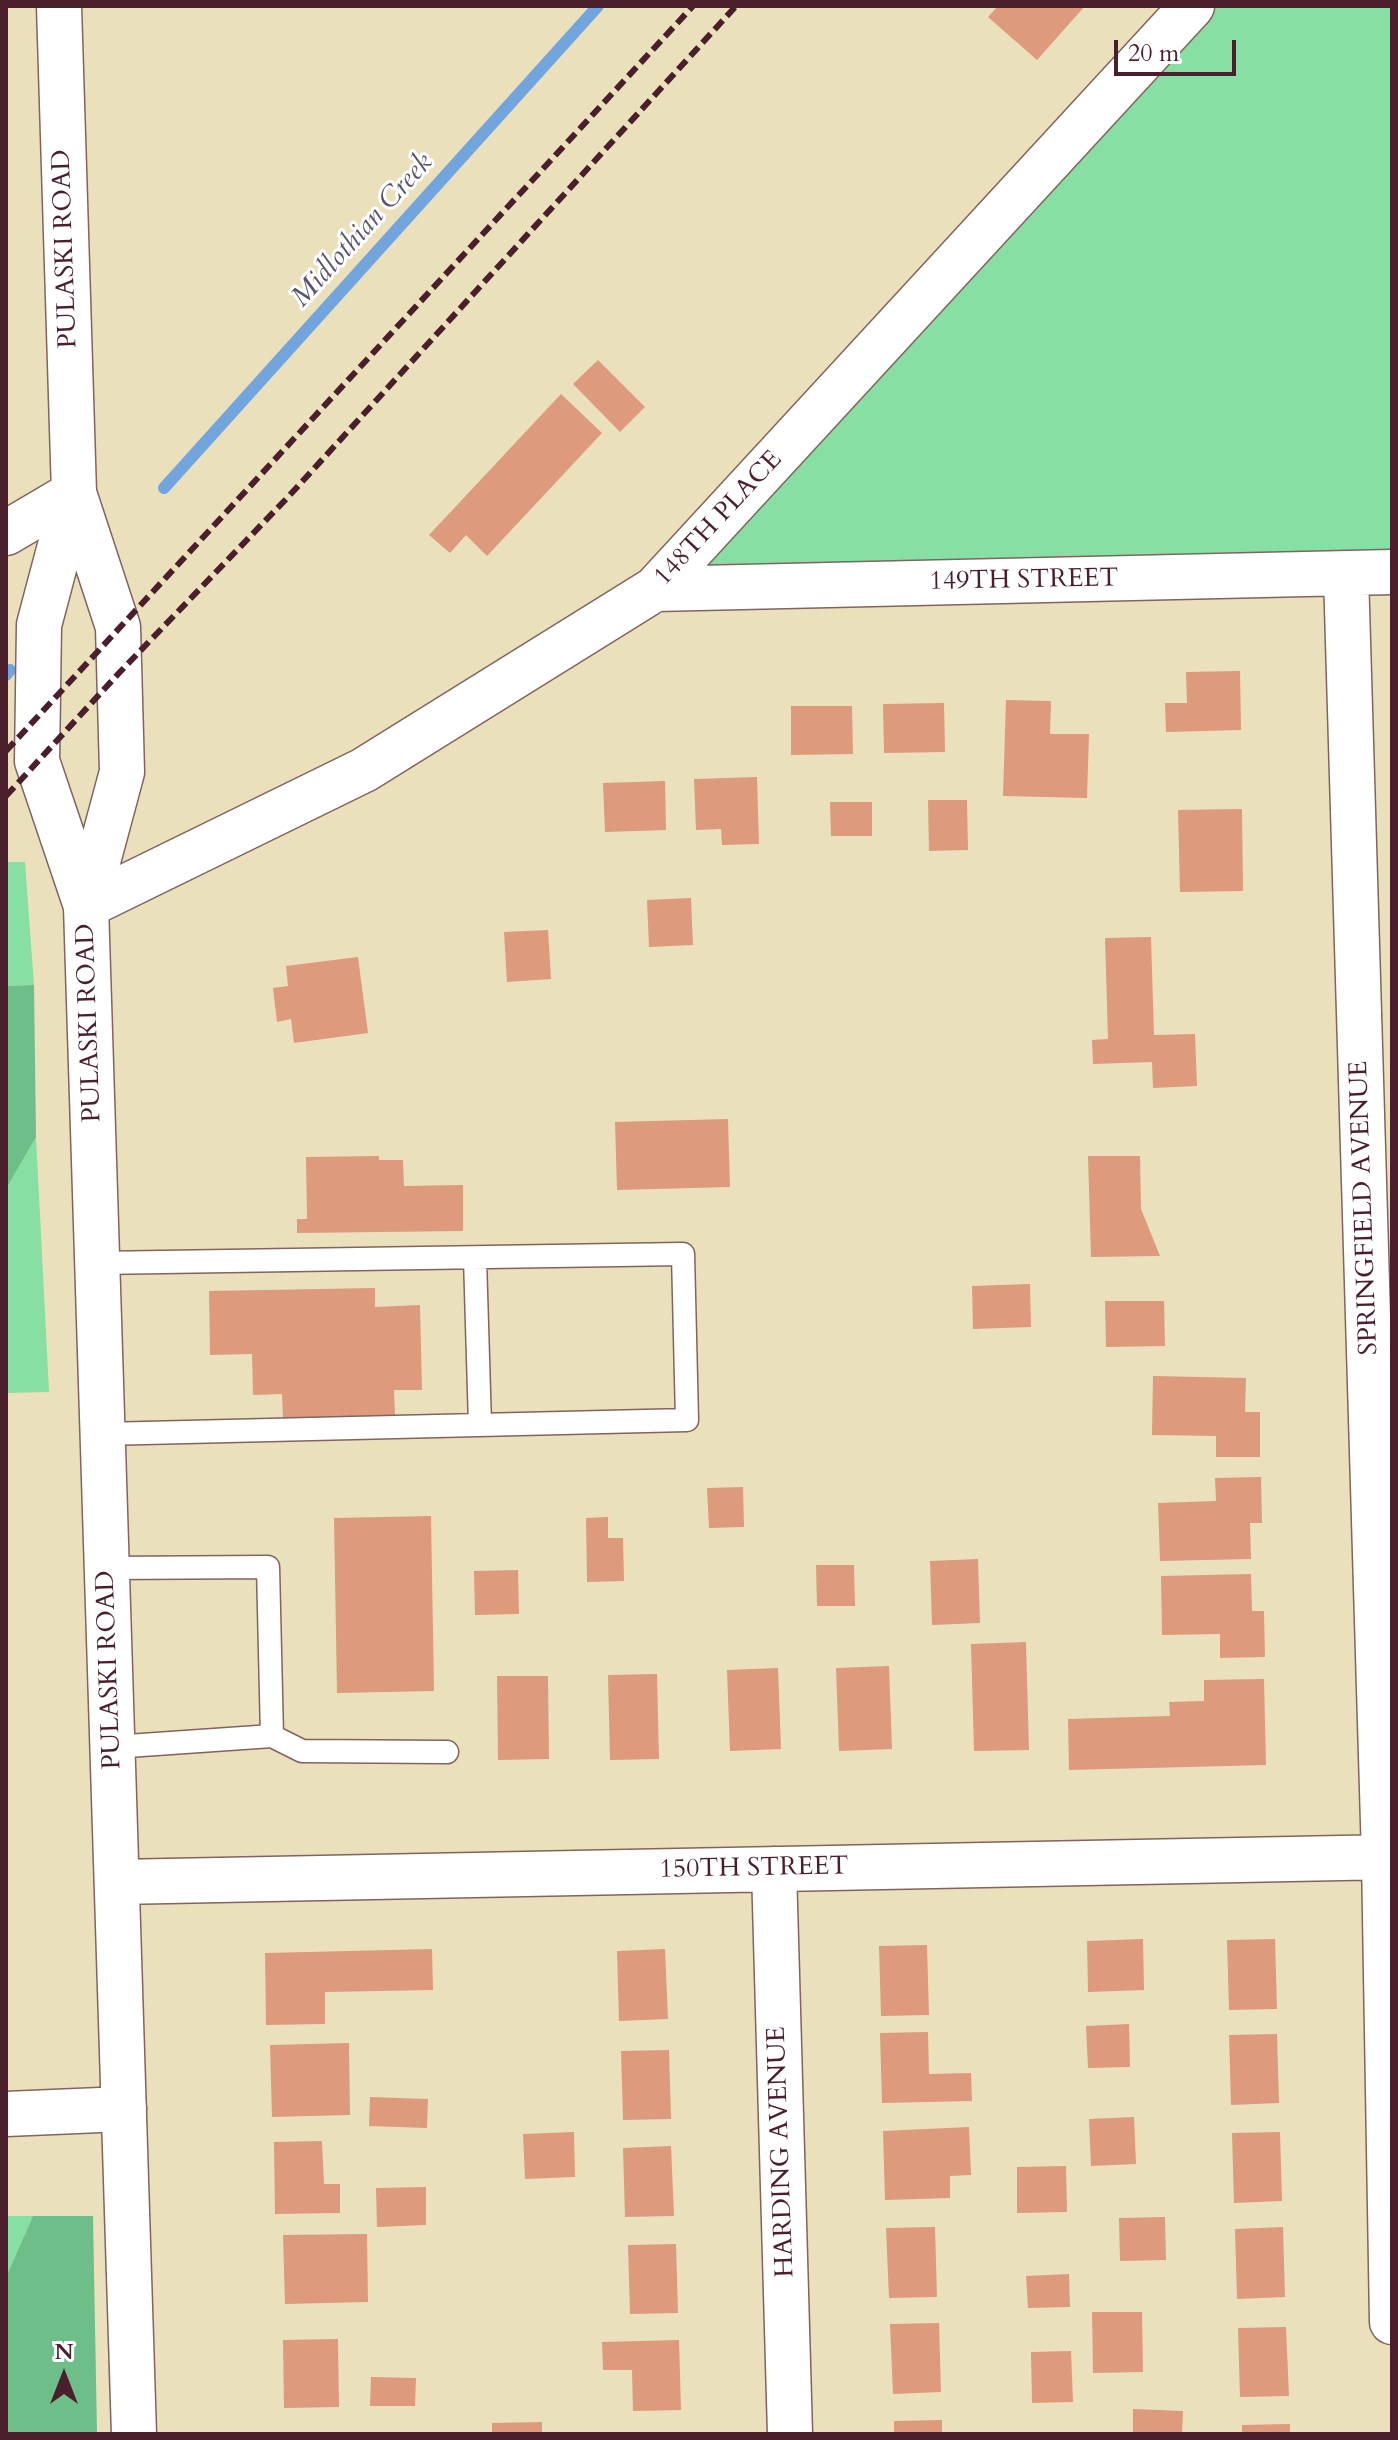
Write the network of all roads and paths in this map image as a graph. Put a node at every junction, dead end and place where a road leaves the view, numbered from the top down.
1 (59, 6) edge
2 (1192, 6) edge
3 (74, 493) junction
4 (6, 533) edge
5 (1392, 572) edge
6 (1346, 574) junction
7 (655, 589) junction
8 (86, 906) junction
9 (475, 1258) junction
10 (98, 1263) junction
11 (480, 1425) junction
12 (103, 1434) junction
13 (107, 1568) junction
14 (272, 1736) junction
15 (113, 1747) junction
16 (447, 1752) dead end
17 (1388, 1857) edge
18 (774, 1869) junction
19 (117, 1882) junction
20 (124, 2109) junction
21 (6, 2114) edge
22 (1392, 2322) edge
23 (134, 2434) edge
24 (790, 2434) edge

1 - 3 street, PULASKI ROAD
2 - 7 street, 148TH PLACE
3 - 4 street
3 - 8 street, PULASKI ROAD
3 - 8 street, PULASKI ROAD
5 - 6 street, 149TH STREET
6 - 7 street, 149TH STREET
6 - 17 street, SPRINGFIELD AVENUE
7 - 8 street, 148TH PLACE
8 - 10 street, PULASKI ROAD
9 - 10 lane
9 - 11 lane
9 - 11 lane
10 - 12 street, PULASKI ROAD
11 - 12 lane
12 - 13 street, PULASKI ROAD
13 - 14 lane
13 - 15 street, PULASKI ROAD
14 - 15 lane
14 - 16 lane
15 - 19 street, PULASKI ROAD
17 - 18 street, 150TH STREET
17 - 22 street, SPRINGFIELD AVENUE
18 - 19 street, 150TH STREET
18 - 24 street, HARDING AVENUE
19 - 20 street, PULASKI ROAD
20 - 21 street
20 - 23 street, PULASKI ROAD

